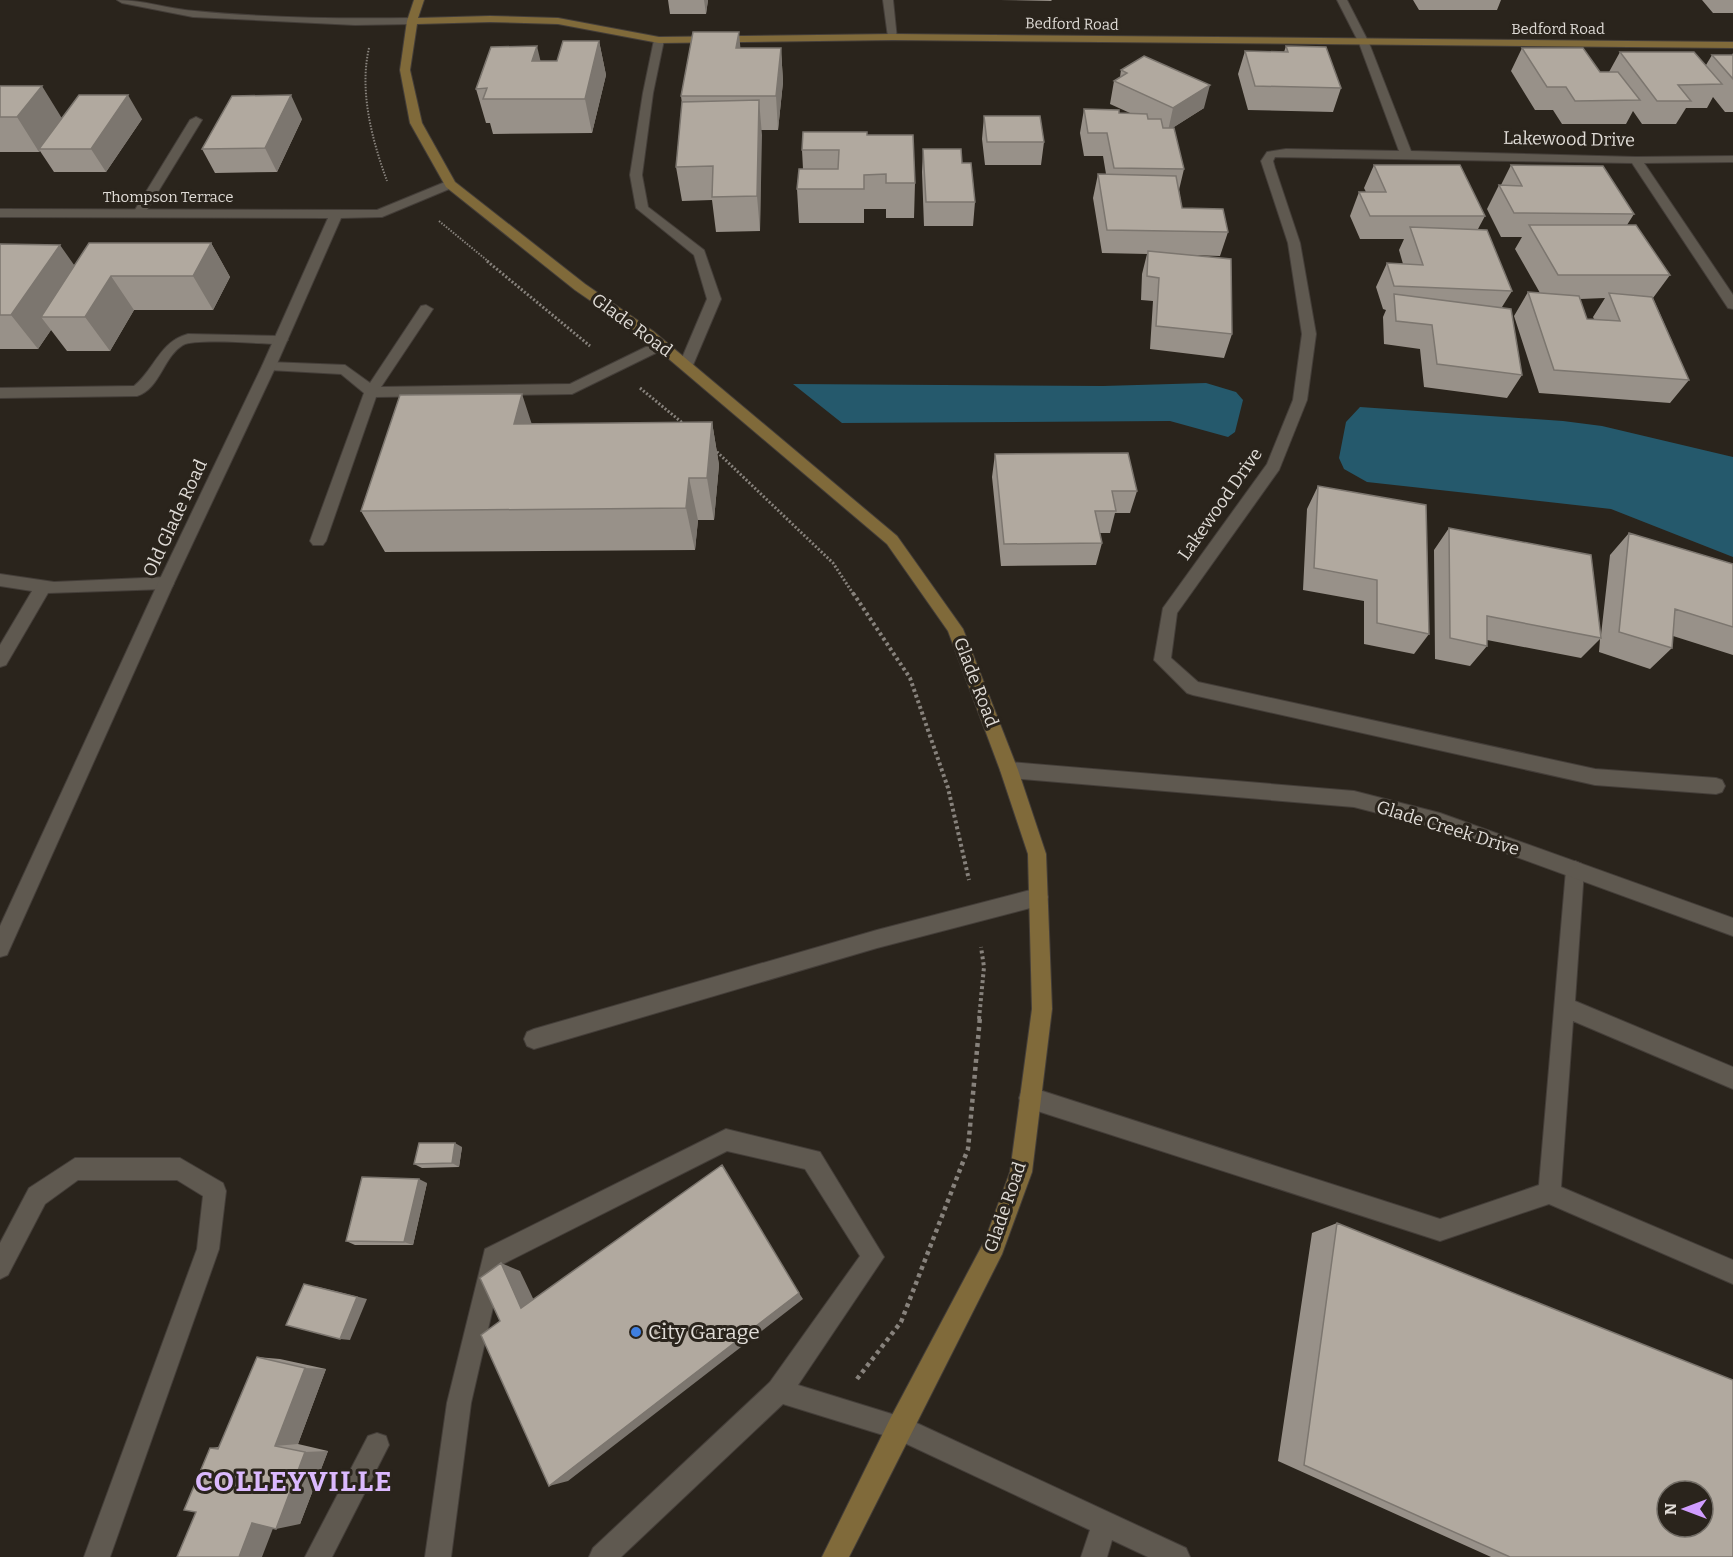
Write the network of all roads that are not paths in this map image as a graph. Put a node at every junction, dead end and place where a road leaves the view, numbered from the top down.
1 (122, 0) edge
2 (418, 0) edge
3 (888, 0) edge
4 (1342, 0) edge
5 (412, 21) junction
6 (892, 37) junction
7 (659, 40) junction
8 (1364, 43) junction
9 (1733, 45) edge
10 (196, 120) dead end
11 (1406, 154) junction
12 (1733, 159) edge
13 (1636, 160) junction
14 (450, 184) junction
15 (0, 213) edge
16 (139, 213) junction
17 (336, 214) junction
18 (1733, 305) edge
19 (426, 309) dead end
20 (281, 340) junction
21 (661, 345) junction
22 (686, 365) junction
23 (269, 366) junction
24 (371, 392) junction
25 (0, 393) edge
26 (318, 541) dead end
27 (0, 580) edge
28 (166, 583) junction
29 (43, 586) junction
30 (0, 660) edge
31 (1009, 770) junction
32 (1716, 786) dead end
33 (1575, 870) junction
34 (1038, 897) junction
35 (1733, 927) edge
36 (0, 948) edge
37 (1564, 1007) junction
38 (534, 1039) dead end
39 (1733, 1078) edge
40 (1030, 1098) junction
41 (1550, 1193) junction
42 (0, 1267) edge
43 (1733, 1272) edge
44 (779, 1391) junction
45 (899, 1428) junction
46 (377, 1445) dead end
47 (1105, 1524) junction
48 (98, 1557) edge
49 (318, 1557) edge
50 (438, 1557) edge
51 (602, 1557) edge
52 (835, 1557) edge
53 (1094, 1557) edge
54 (1177, 1557) edge

1 - 5 street
2 - 5 main road, Glade Road
3 - 6 street
4 - 8 street
5 - 7 main road, Bedford Road
5 - 14 main road, Glade Road
6 - 7 main road, Bedford Road
6 - 8 main road, Bedford Road
7 - 22 street
8 - 9 main road, Bedford Road
8 - 11 street
10 - 16 street
11 - 13 street, Lakewood Drive
11 - 32 street, Lakewood Drive
12 - 13 street, Lakewood Drive
13 - 18 street
14 - 17 street
14 - 21 main road, Glade Road
15 - 16 street, Thompson Terrace
16 - 17 street, Thompson Terrace
17 - 20 street, Old Glade Road
19 - 24 street
20 - 23 street, Old Glade Road
20 - 25 street
21 - 22 main road, Glade Road
21 - 24 street
22 - 31 main road, Glade Road
23 - 24 street
23 - 28 street, Old Glade Road
24 - 26 street
27 - 29 street
28 - 29 street
28 - 36 street, Old Glade Road
29 - 30 street
31 - 33 street, Glade Creek Drive
31 - 34 main road, Glade Road
33 - 35 street, Glade Creek Drive
33 - 37 street
34 - 38 street
34 - 40 main road, Glade Road
37 - 39 street
37 - 41 street
40 - 41 street
40 - 45 main road, Glade Road
41 - 43 street
42 - 48 street
44 - 45 street
44 - 50 street
44 - 51 street
45 - 47 street
45 - 52 main road, Glade Road
46 - 49 street
47 - 53 street
47 - 54 street

